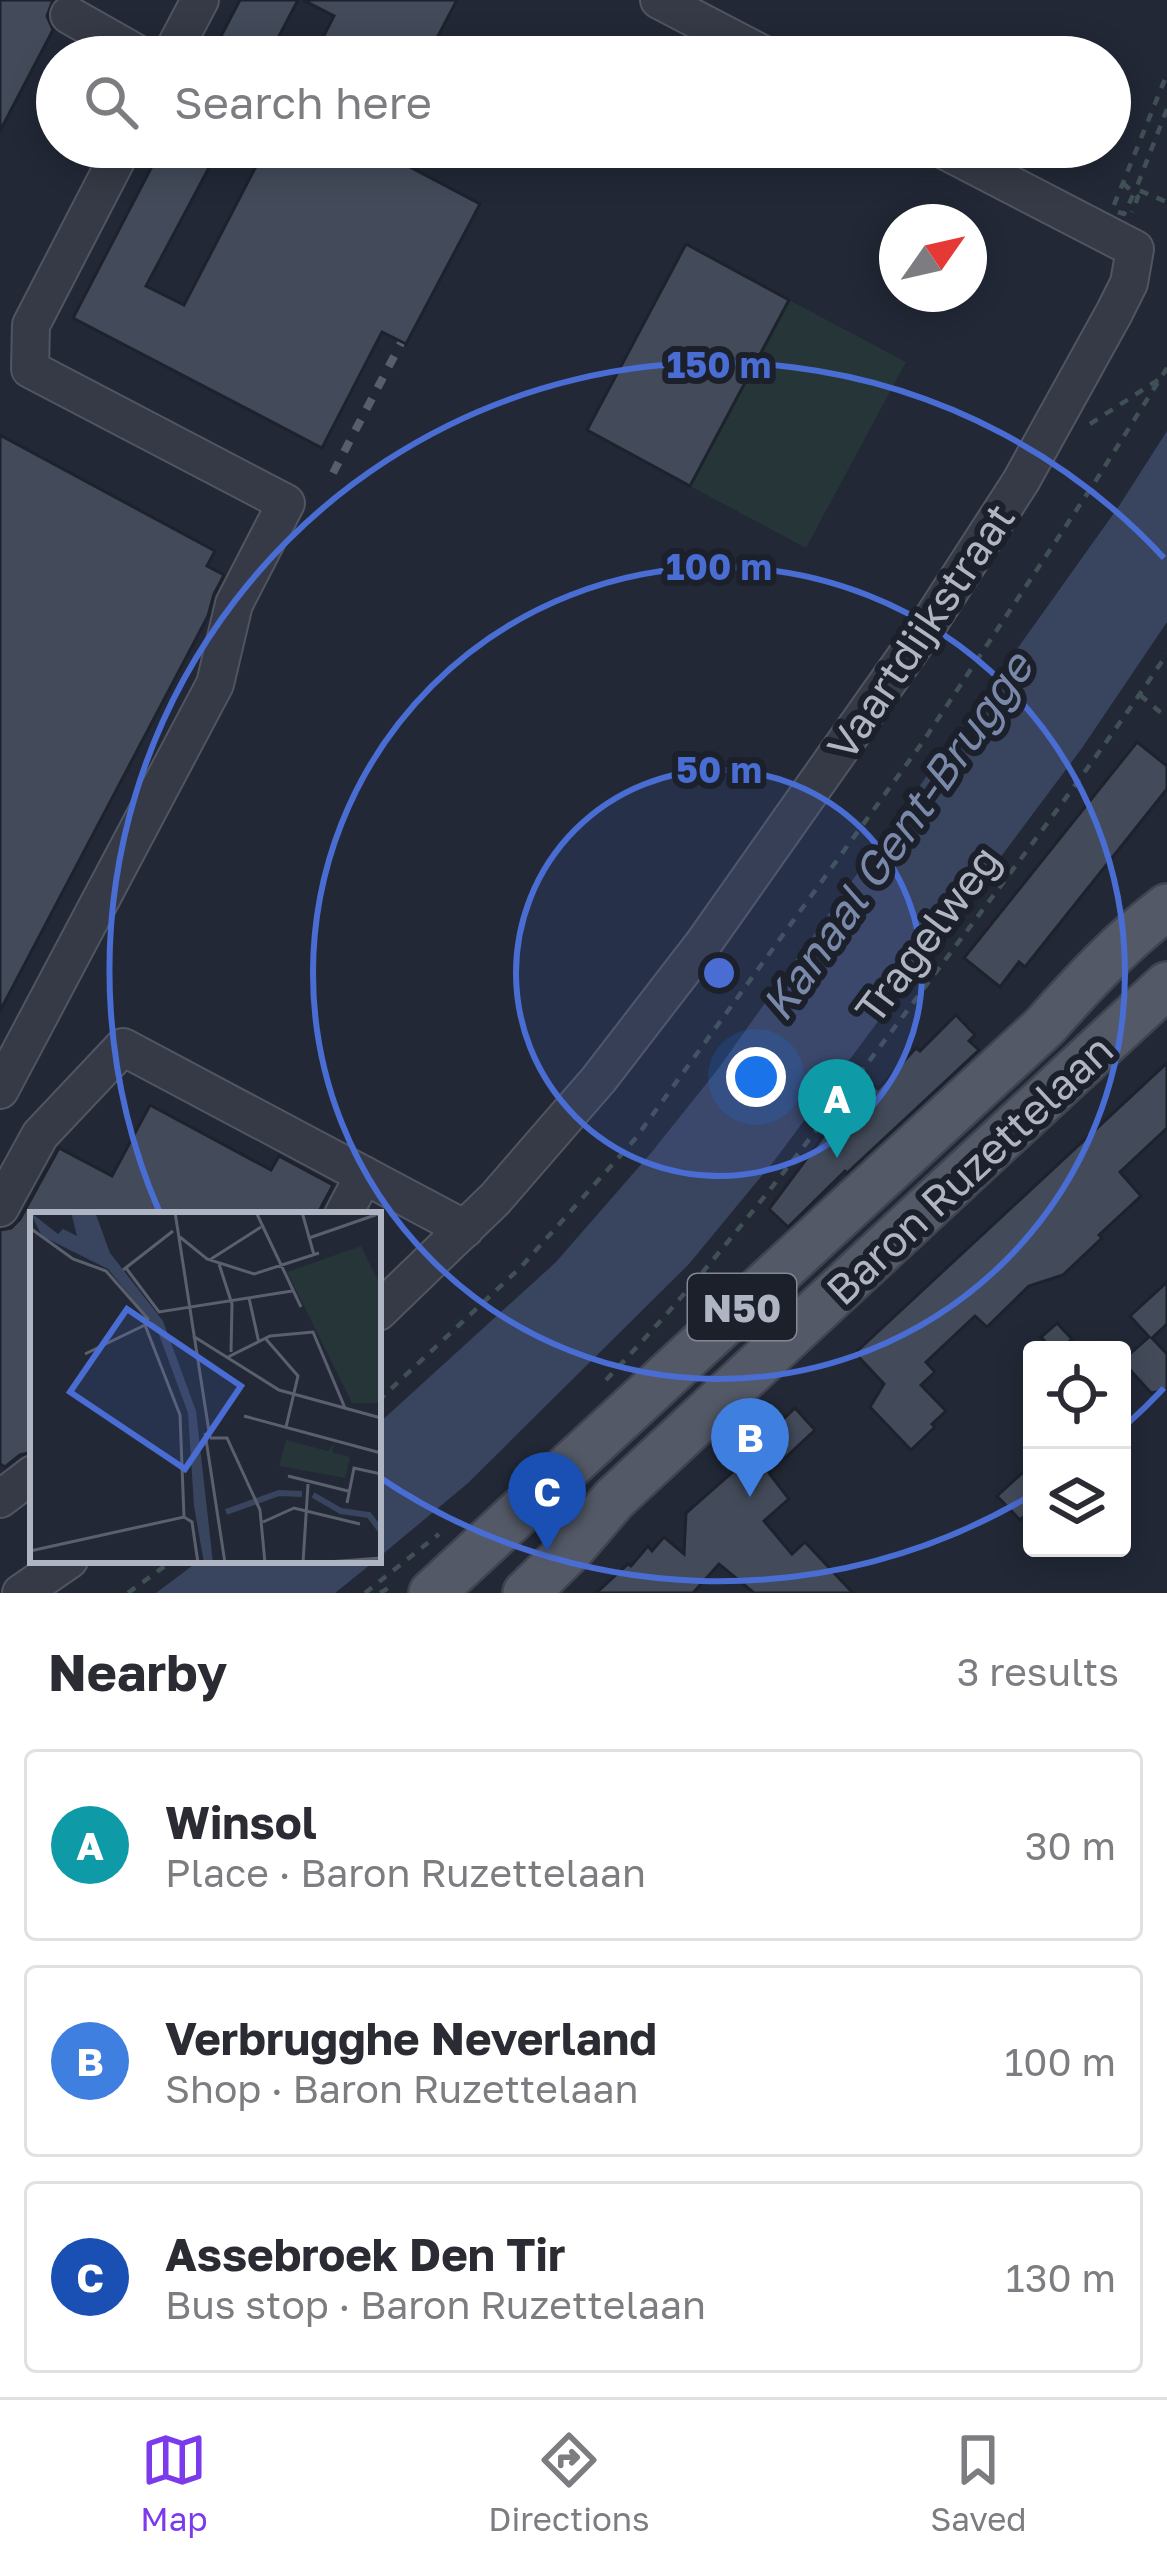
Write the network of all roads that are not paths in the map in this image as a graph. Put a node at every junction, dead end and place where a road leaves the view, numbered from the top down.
1 (200, 0) edge
2 (658, 0) edge
3 (69, 15) dead end
4 (106, 36) edge
5 (181, 36) edge
6 (727, 36) edge
7 (112, 168) edge
8 (979, 168) edge
9 (1167, 907) edge
10 (1167, 930) edge
11 (1167, 985) edge
12 (1045, 1027) junction
13 (0, 1090) edge
14 (364, 1175) junction
15 (0, 1208) edge
16 (345, 1212) edge
17 (465, 1229) junction
18 (381, 1309) edge
19 (30, 1476) edge
20 (0, 1499) edge
21 (614, 1499) junction
22 (65, 1563) edge
23 (426, 1589) edge
24 (21, 1593) edge
25 (491, 1593) edge
26 (526, 1593) edge

1 - 5 street
2 - 6 street
3 - 4 street
7 - 13 street
8 - 17 street, Vaartdijkstraat
9 - 12 main road, Baron Ruzettelaan / N50
10 - 12 main road, Baron Ruzettelaan / N50
11 - 21 main road, Baron Ruzettelaan / N50
12 - 23 main road, Baron Ruzettelaan / N50
14 - 15 street
14 - 16 street
14 - 17 street
17 - 18 street, Vaartdijkstraat
19 - 20 street
21 - 25 main road, Baron Ruzettelaan / N50
21 - 26 main road, Baron Ruzettelaan / N50
22 - 24 street

